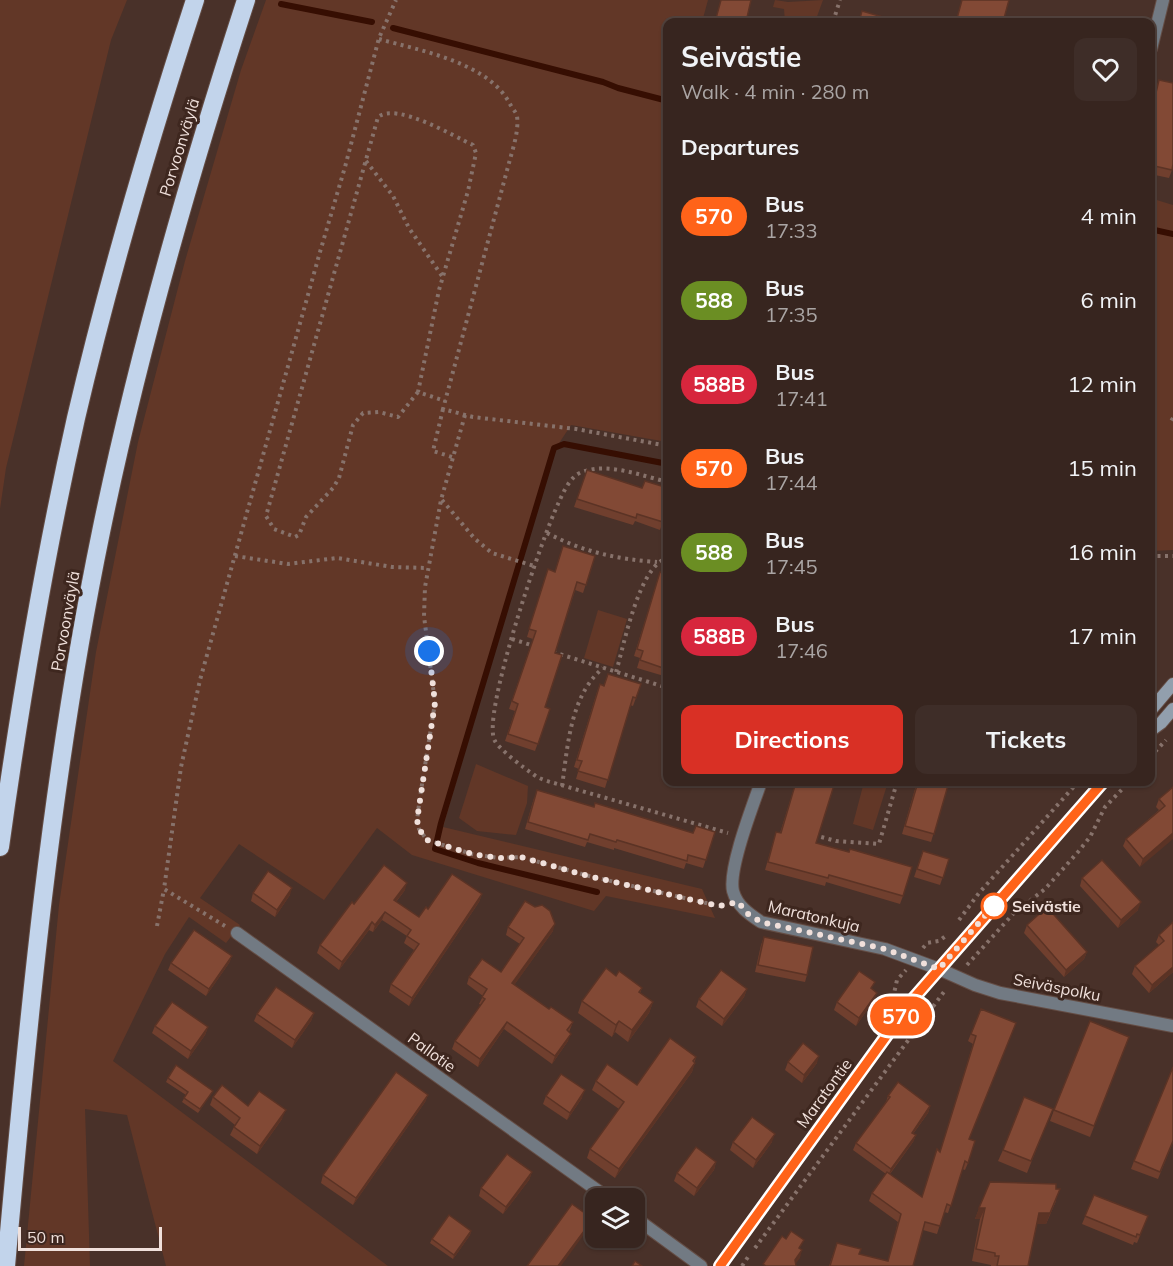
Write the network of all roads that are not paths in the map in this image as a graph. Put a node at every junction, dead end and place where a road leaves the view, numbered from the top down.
1 (195, 0) edge
2 (246, 0) edge
3 (1163, 0) edge
4 (1155, 33) edge
5 (1173, 684) edge
6 (1155, 705) edge
7 (1173, 709) edge
8 (1155, 727) edge
9 (760, 786) edge
10 (1099, 786) edge
11 (0, 847) edge
12 (237, 933) road end
13 (939, 969) junction
14 (1173, 1026) edge
15 (594, 1188) edge
16 (645, 1225) edge
17 (6, 1266) edge
18 (701, 1266) edge
19 (720, 1266) edge

1 - 11 highway, Porvoonväylä
2 - 17 highway, Porvoonväylä
3 - 4 street
5 - 6 main road
7 - 8 main road
9 - 13 street, Maratonkuja
10 - 13 main road, Maratontie
12 - 15 street, Pallotie
13 - 14 street, Seiväspolku
13 - 19 main road, Maratontie
16 - 18 street

